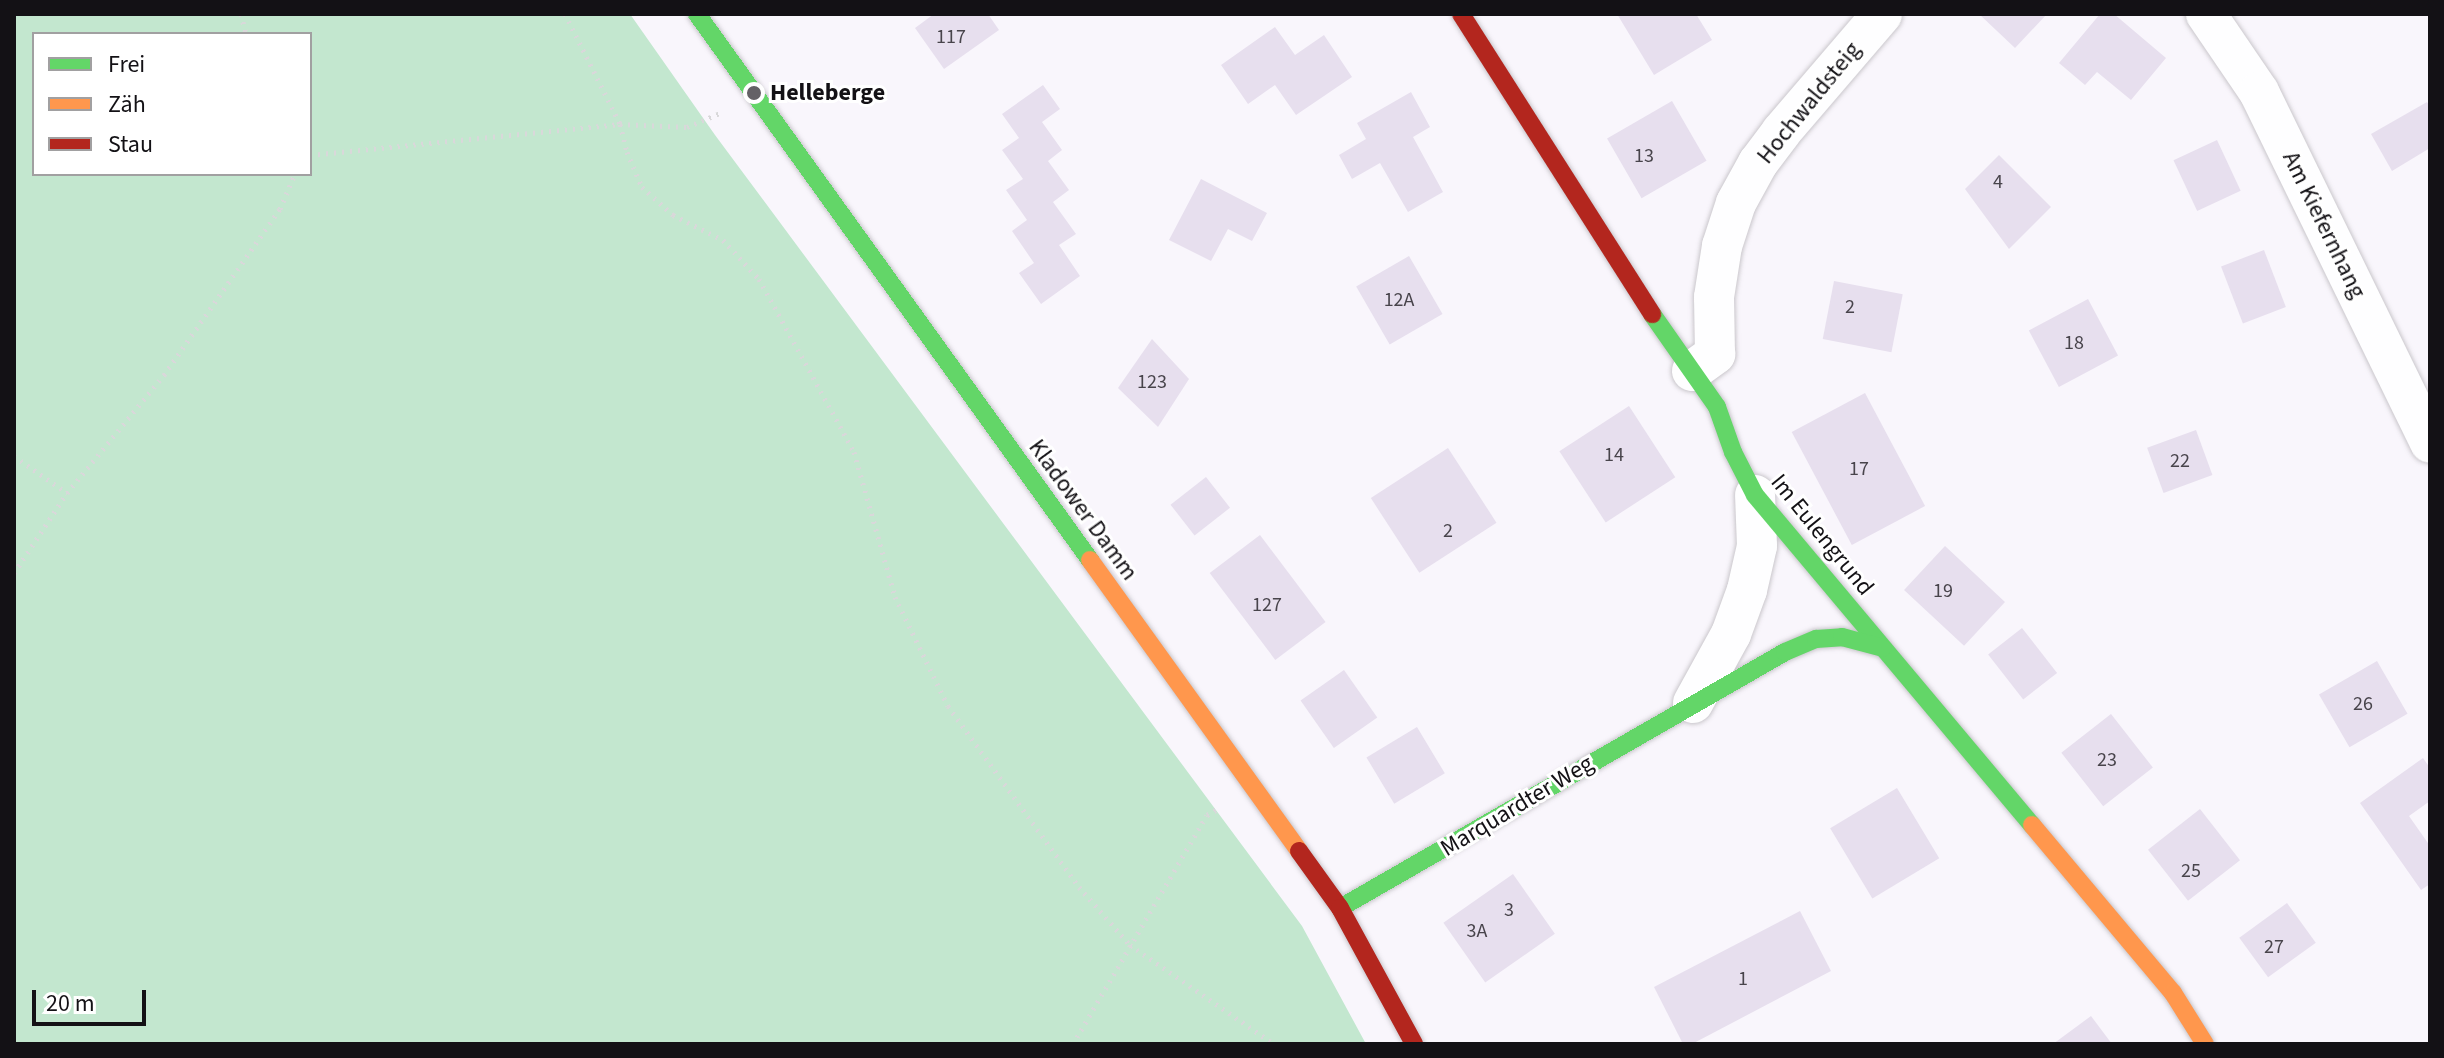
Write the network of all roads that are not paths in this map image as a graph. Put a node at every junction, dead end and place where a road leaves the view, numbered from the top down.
1 (697, 14) edge
2 (1461, 14) edge
3 (1882, 14) edge
4 (2206, 14) edge
5 (1692, 371) junction
6 (2430, 443) edge
7 (1755, 495) junction
8 (1883, 648) junction
9 (1693, 703) junction
10 (1340, 908) junction
11 (1414, 1044) edge
12 (2205, 1044) edge

1 - 10 street, Kladower Damm
2 - 5 street, Im Eulengrund
3 - 5 street, Hochwaldsteig
4 - 6 street, Am Kiefernhang
5 - 7 street, Im Eulengrund
7 - 8 street, Im Eulengrund
7 - 9 street
8 - 9 street, Marquardter Weg
8 - 12 street, Im Eulengrund
9 - 10 street, Marquardter Weg
10 - 11 street, Kladower Damm

